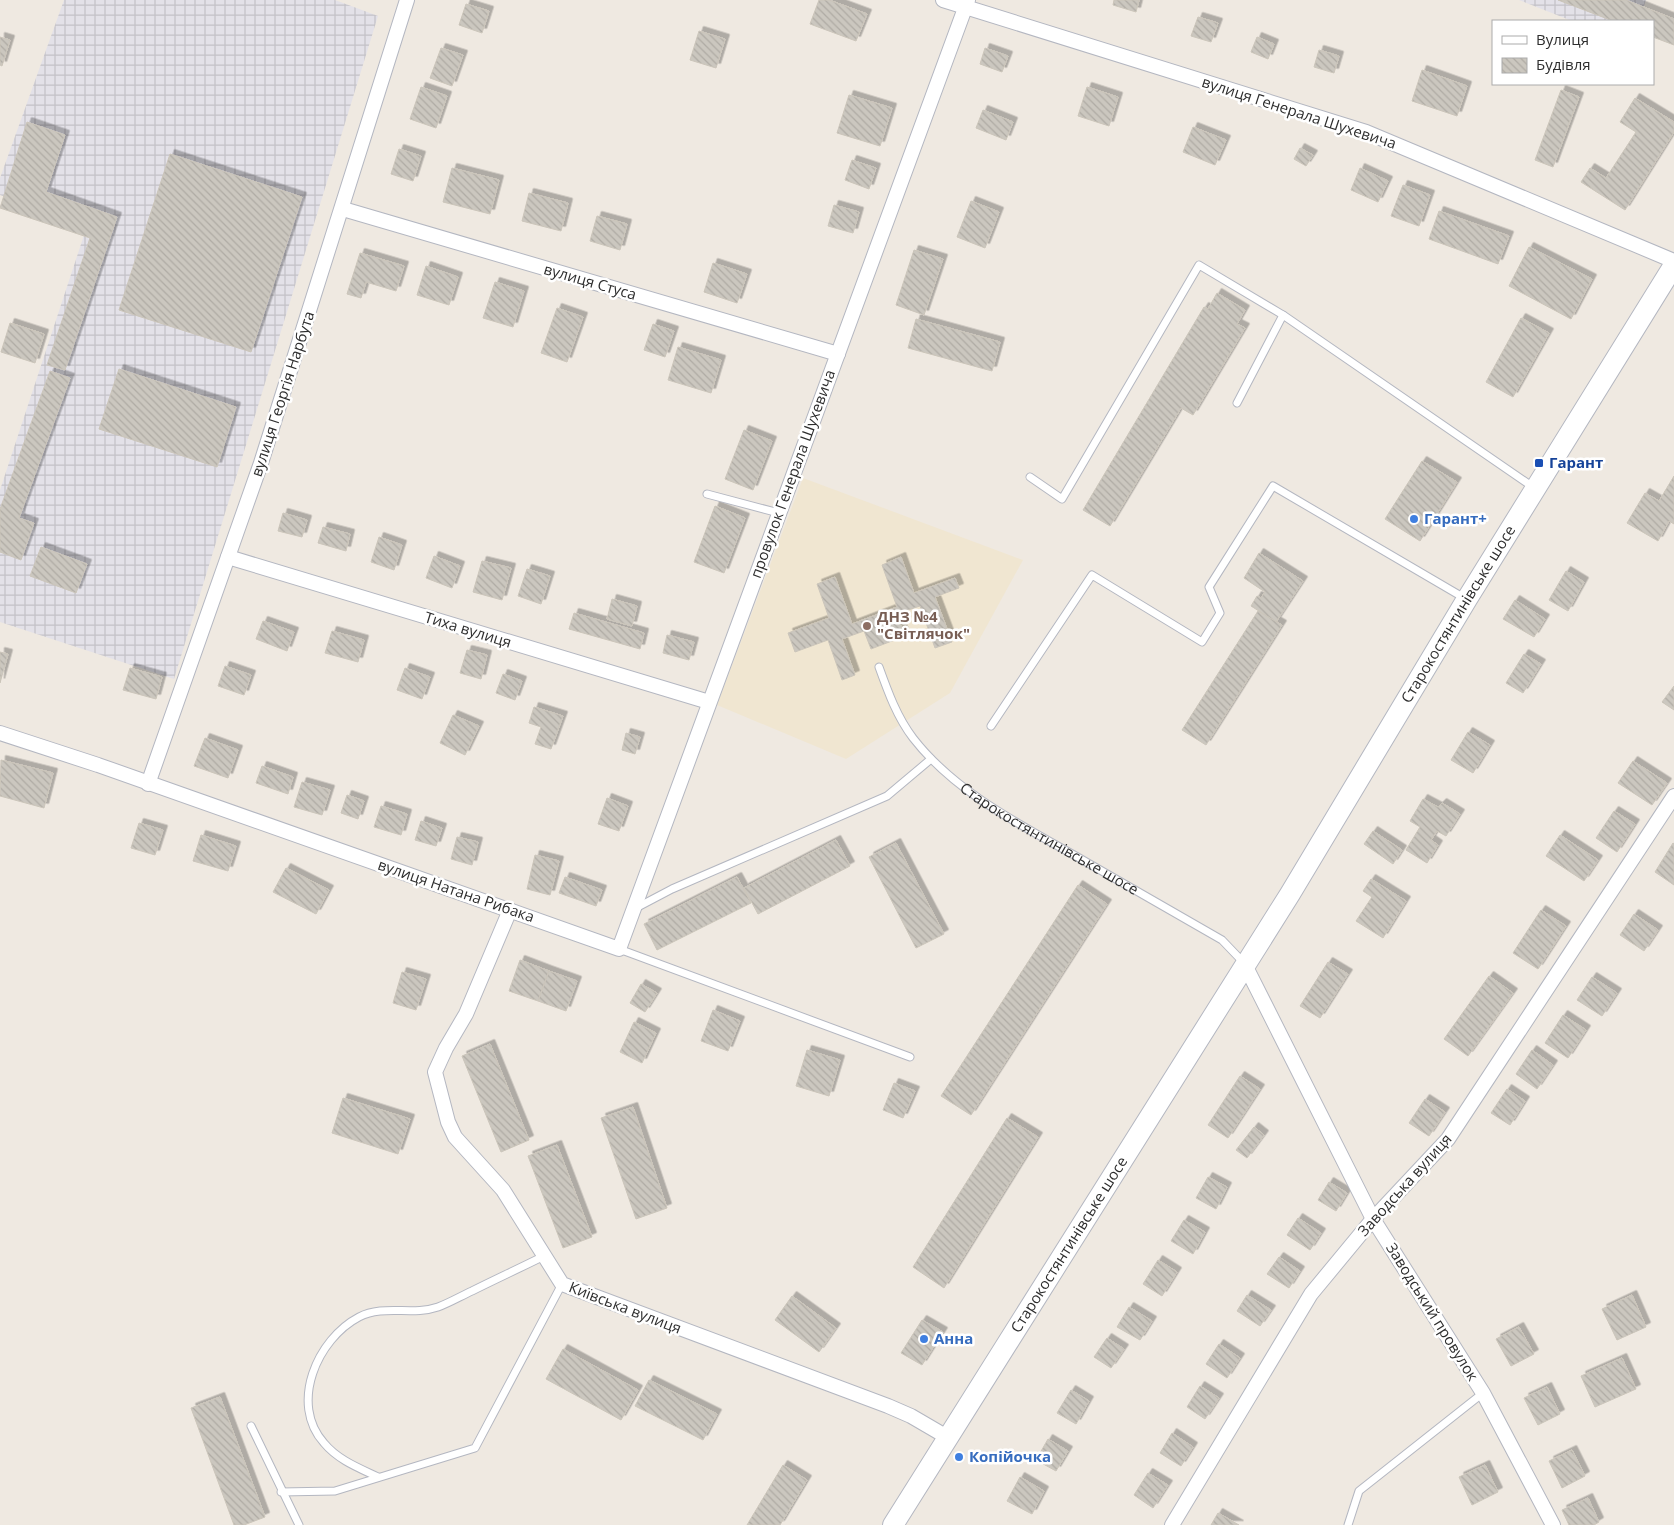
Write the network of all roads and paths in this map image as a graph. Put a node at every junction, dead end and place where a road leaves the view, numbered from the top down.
1 (407, 0) edge
2 (943, 0) edge
3 (967, 4) edge
4 (342, 209) junction
5 (1674, 260) edge
6 (1674, 265) edge
7 (1283, 315) junction
8 (838, 354) junction
9 (1237, 402) dead end
10 (1030, 477) dead end
11 (1535, 489) junction
12 (707, 494) dead end
13 (779, 513) junction
14 (228, 557) junction
15 (1467, 599) junction
16 (879, 667) dead end
17 (709, 702) junction
18 (991, 726) dead end
19 (0, 733) edge
20 (931, 759) junction
21 (148, 784) junction
22 (1674, 796) edge
23 (510, 910) junction
24 (633, 910) junction
25 (619, 948) junction
26 (1245, 965) junction
27 (910, 1057) dead end
28 (1373, 1219) junction
29 (544, 1256) junction
30 (562, 1284) junction
31 (1482, 1394) junction
32 (251, 1426) dead end
33 (947, 1437) junction
34 (378, 1477) junction
35 (281, 1492) junction
36 (299, 1525) edge
37 (894, 1525) edge
38 (1172, 1525) edge
39 (1348, 1525) edge
40 (1553, 1525) edge

1 - 4 street, вулиця Георгія Нарбута
2 - 3 street, вулиця Генерала Шухевича
3 - 5 street, вулиця Генерала Шухевича
3 - 8 street, провулок Генерала Шухевича
4 - 8 street, вулиця Стуса
4 - 14 street, вулиця Георгія Нарбута
6 - 11 main road, Старокостянтинівське шосе
7 - 9 lane
7 - 10 lane
7 - 11 lane
8 - 13 street, провулок Генерала Шухевича
11 - 15 main road, Старокостянтинівське шосе
12 - 13 lane
13 - 17 street, провулок Генерала Шухевича
14 - 17 street, Тиха вулиця
14 - 21 street, вулиця Георгія Нарбута
15 - 18 lane
15 - 26 main road, Старокостянтинівське шосе
16 - 20 lane, Старокостянтинівське шосе
17 - 24 street, провулок Генерала Шухевича
19 - 21 street, вулиця Натана Рибака
20 - 24 lane
20 - 26 lane, Старокостянтинівське шосе
21 - 23 street, вулиця Натана Рибака
22 - 28 street, Заводська вулиця
23 - 25 street, вулиця Натана Рибака
23 - 29 street, Київська вулиця
24 - 25 street, провулок Генерала Шухевича
25 - 27 lane, вулиця Натана Рибака
26 - 28 street, Заводський провулок
26 - 33 main road, Старокостянтинівське шосе
28 - 31 street, Заводський провулок
28 - 38 street, Заводська вулиця
29 - 30 street, Київська вулиця
29 - 34 lane
30 - 33 street, Київська вулиця
30 - 34 lane
31 - 39 lane
31 - 40 street, Заводський провулок
32 - 35 lane
33 - 37 main road, Старокостянтинівське шосе
34 - 35 lane
35 - 36 lane

